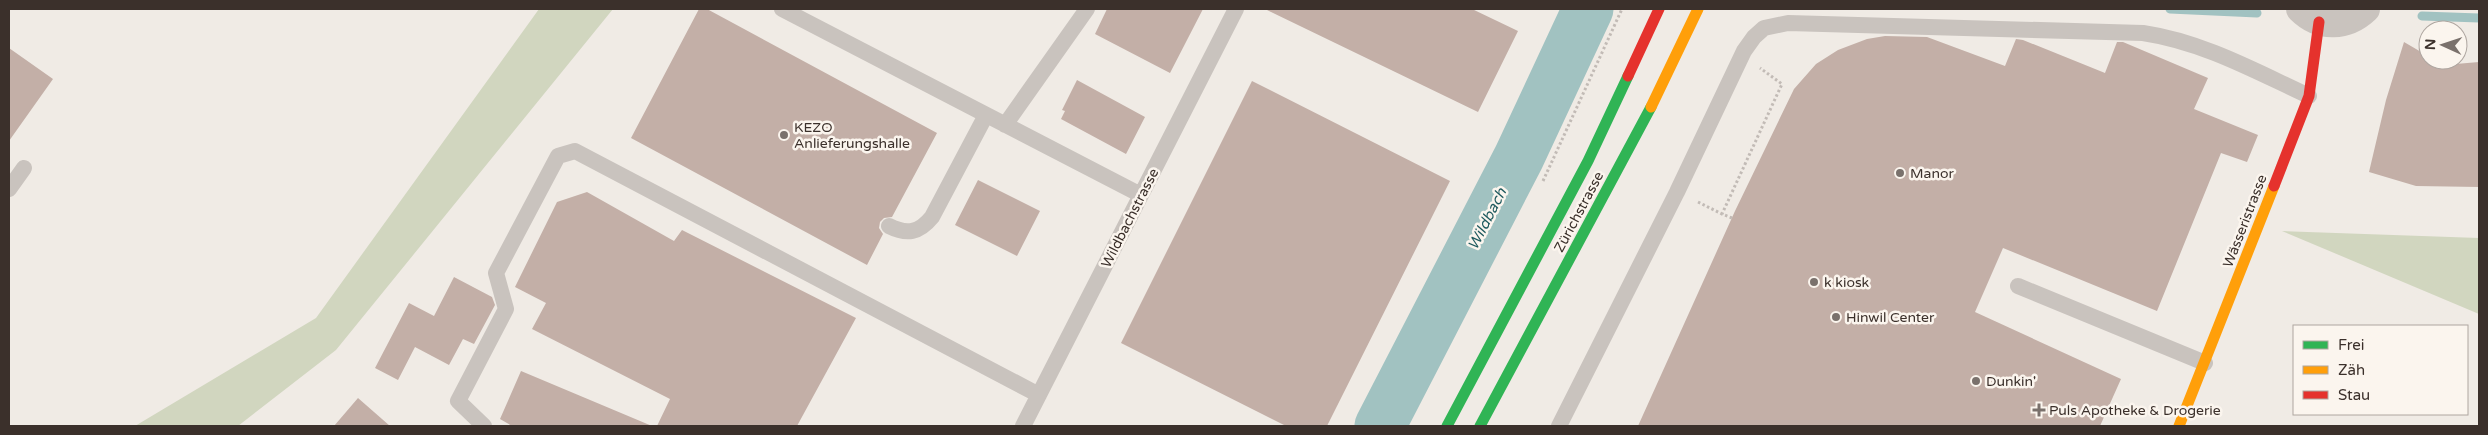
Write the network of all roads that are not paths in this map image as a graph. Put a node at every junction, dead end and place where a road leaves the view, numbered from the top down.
1 (782, 9) edge
2 (1087, 9) edge
3 (1236, 9) edge
4 (1659, 9) edge
5 (1698, 9) edge
6 (2366, 9) edge
7 (2309, 15) edge
8 (2309, 96) junction
9 (986, 115) junction
10 (1005, 125) junction
11 (24, 168) dead end
12 (9, 188) edge
13 (1141, 195) junction
14 (889, 226) dead end
15 (2018, 286) dead end
16 (2206, 363) junction
17 (1039, 395) junction
18 (484, 426) edge
19 (1023, 426) edge
20 (1447, 426) edge
21 (1480, 426) edge
22 (1559, 426) edge
23 (2179, 426) edge

1 - 9 lane
2 - 10 lane
3 - 13 lane, Wildbachstrasse
4 - 20 main road, Zürichstrasse
5 - 21 main road, Zürichstrasse
6 - 7 street
7 - 8 main road, Wässeristrasse
8 - 16 main road, Wässeristrasse
8 - 22 lane
9 - 10 lane
9 - 14 lane
10 - 13 lane
11 - 12 lane
13 - 17 lane, Wildbachstrasse
15 - 16 lane
16 - 23 main road, Wässeristrasse
17 - 18 lane
17 - 19 lane, Wildbachstrasse

